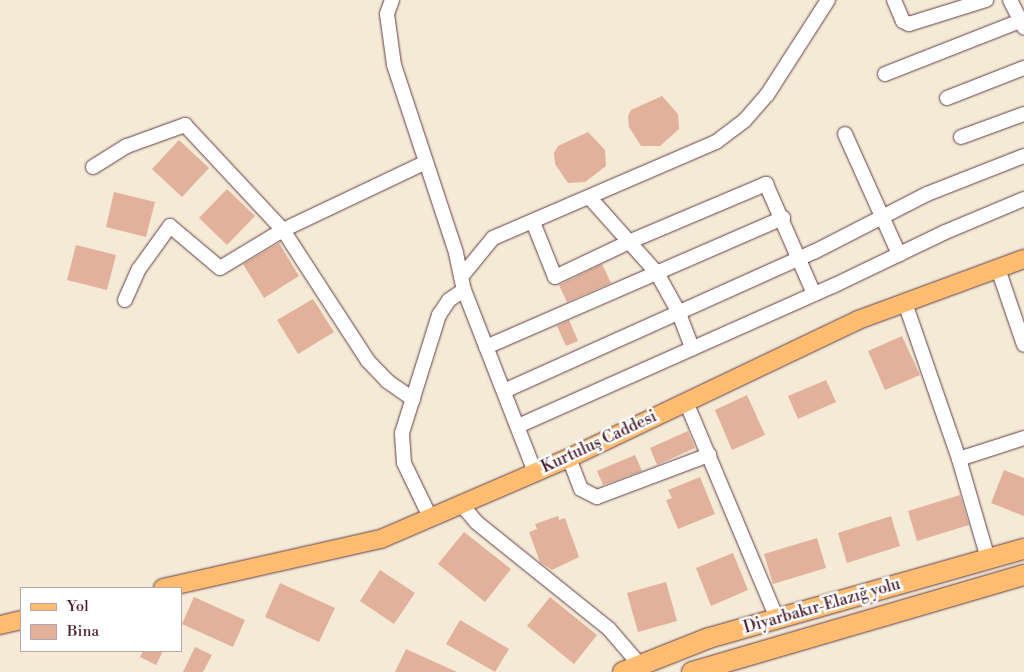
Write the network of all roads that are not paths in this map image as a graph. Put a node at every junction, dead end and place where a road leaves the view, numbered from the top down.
1 (392, 0) edge
2 (828, 0) edge
3 (894, 0) edge
4 (986, 0) edge
5 (1010, 0) edge
6 (1022, 25) edge
7 (1024, 68) edge
8 (886, 74) dead end
9 (947, 98) dead end
10 (1024, 114) edge
11 (845, 134) dead end
12 (961, 137) dead end
13 (1024, 156) edge
14 (426, 162) junction
15 (93, 167) dead end
16 (590, 198) junction
17 (1024, 199) edge
18 (783, 218) junction
19 (881, 218) junction
20 (533, 222) junction
21 (283, 230) junction
22 (631, 241) junction
23 (899, 254) junction
24 (799, 258) junction
25 (1024, 259) edge
26 (998, 269) junction
27 (657, 273) junction
28 (463, 283) junction
29 (814, 294) junction
30 (125, 300) dead end
31 (905, 303) junction
32 (678, 311) junction
33 (1024, 345) edge
34 (486, 347) junction
35 (692, 348) junction
36 (504, 391) junction
37 (413, 399) junction
38 (686, 402) junction
39 (518, 426) junction
40 (1024, 438) edge
41 (709, 454) junction
42 (569, 458) junction
43 (959, 459) junction
44 (535, 472) junction
45 (462, 504) junction
46 (430, 518) junction
47 (1024, 549) edge
48 (988, 559) junction
49 (1024, 575) edge
50 (167, 587) edge
51 (777, 619) junction
52 (20, 620) edge
53 (0, 625) edge
54 (631, 669) edge
55 (692, 672) edge

1 - 14 street
2 - 16 street
3 - 4 street
5 - 6 street
6 - 8 street
7 - 9 street
10 - 12 street
11 - 19 street
13 - 19 street
14 - 21 street
14 - 28 street
15 - 21 street
16 - 20 street
16 - 22 street
17 - 23 street
18 - 22 street
18 - 24 street
18 - 27 street
19 - 23 street
19 - 24 street
20 - 22 street
20 - 28 street
21 - 30 street
21 - 37 street
22 - 27 street
23 - 29 street
24 - 29 street
24 - 32 street
25 - 26 main road, Kurtuluş Caddesi
26 - 31 main road, Kurtuluş Caddesi
26 - 33 street
27 - 32 street
27 - 34 street
28 - 34 street
28 - 37 street
29 - 35 street
31 - 38 main road, Kurtuluş Caddesi
31 - 43 street
32 - 35 street
32 - 36 street
34 - 36 street
35 - 39 street
36 - 39 street
37 - 46 street
38 - 41 street
38 - 42 main road, Kurtuluş Caddesi
39 - 44 street
40 - 43 street
41 - 42 street
41 - 51 street
42 - 44 main road, Kurtuluş Caddesi
43 - 48 street
44 - 45 main road, Kurtuluş Caddesi
45 - 46 main road, Kurtuluş Caddesi
45 - 54 street
46 - 50 main road, Kurtuluş Caddesi
47 - 48 highway, Diyarbakır-Elazığ yolu
48 - 51 highway, Diyarbakır-Elazığ yolu
49 - 55 highway, Diyarbakır-Elazığ yolu
51 - 54 highway, Diyarbakır-Elazığ yolu
52 - 53 main road

